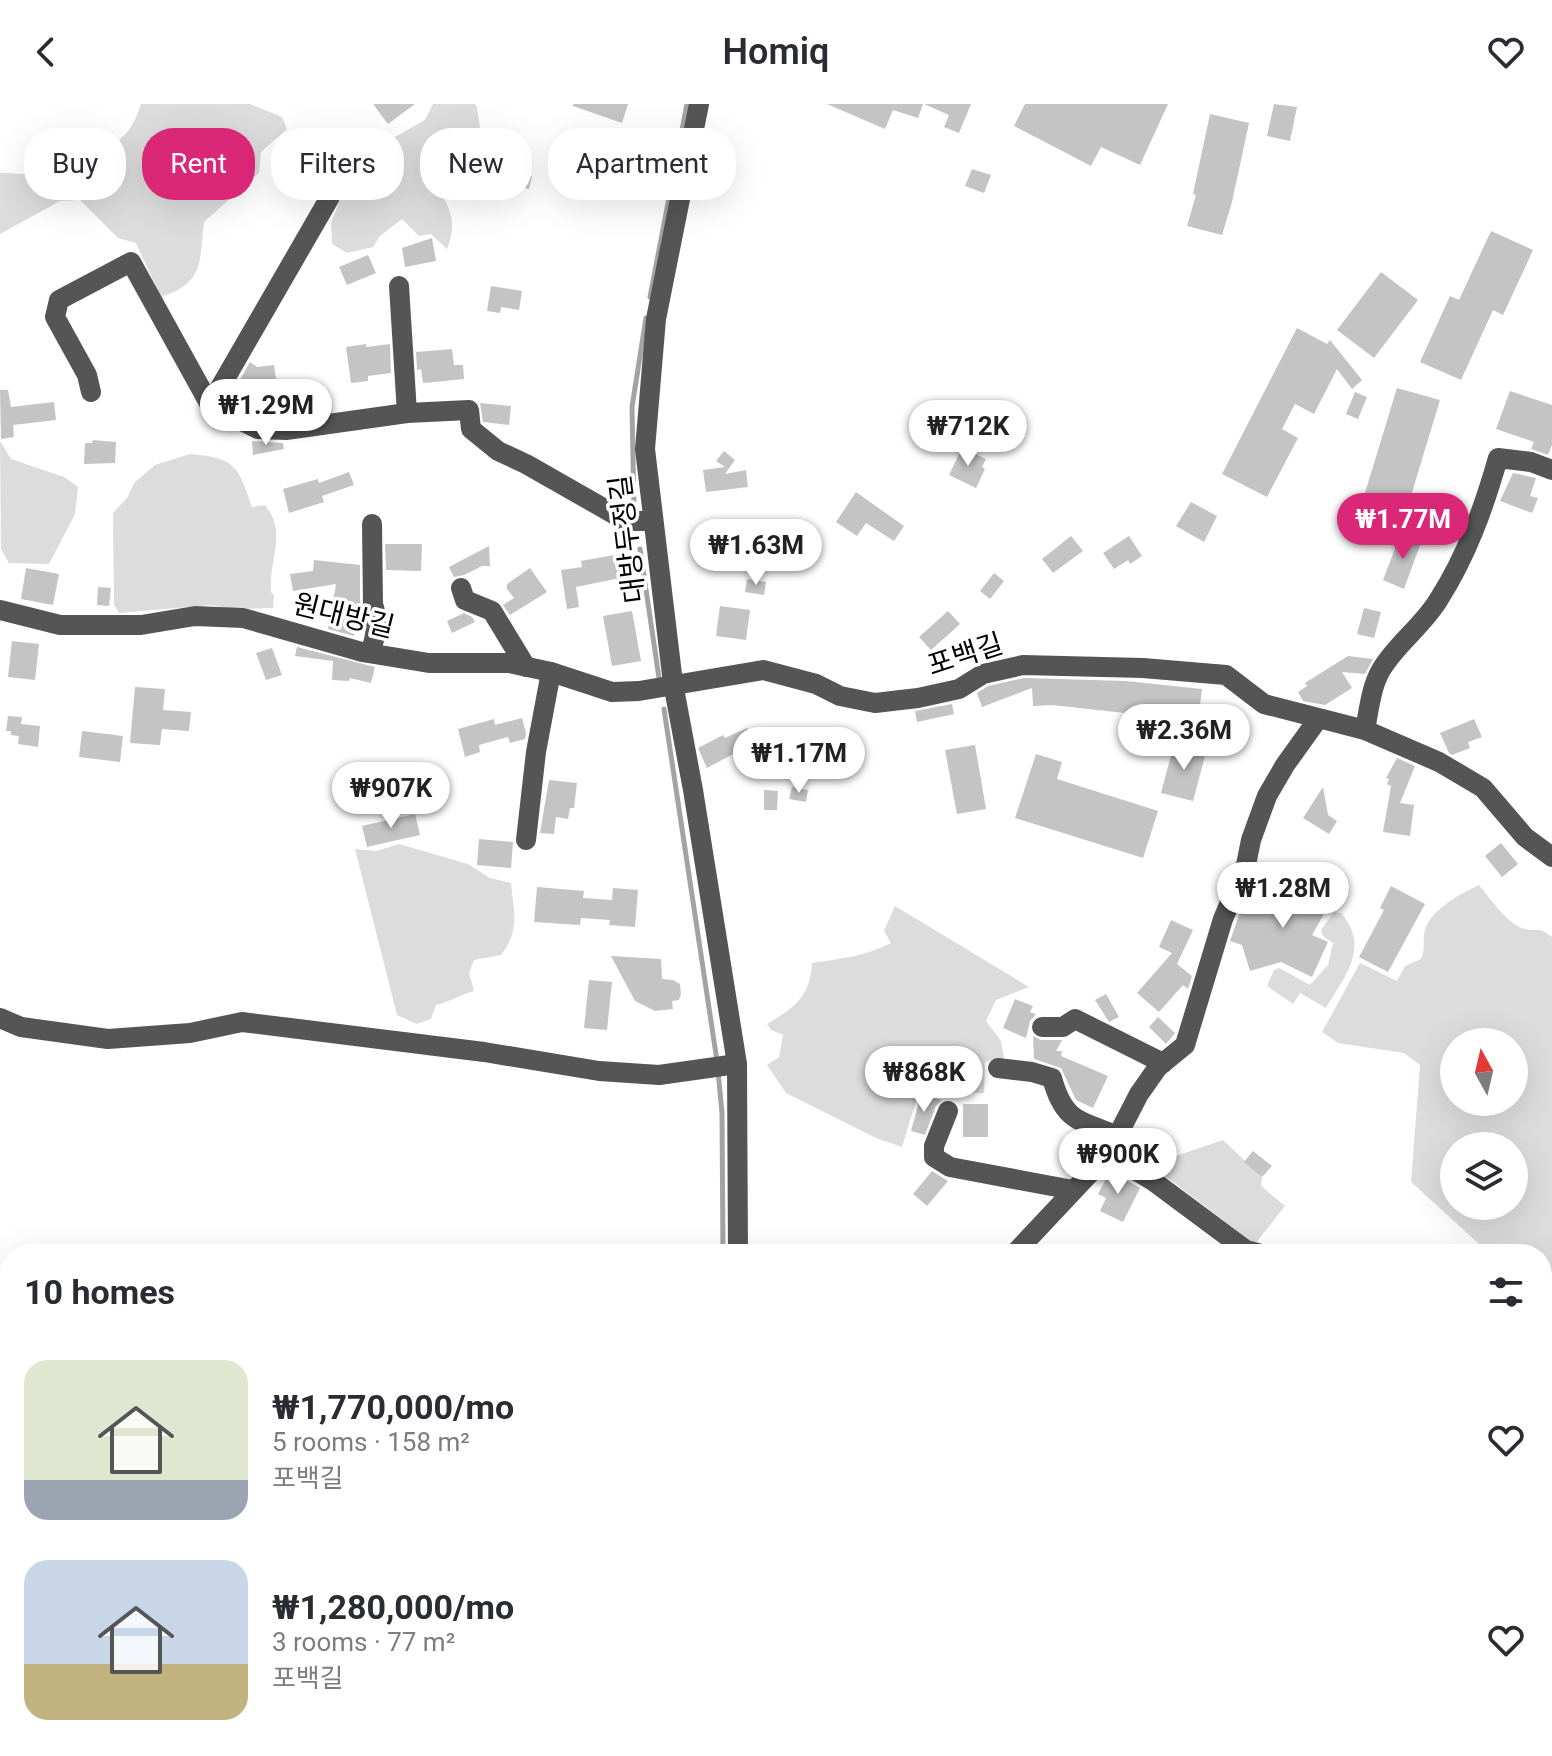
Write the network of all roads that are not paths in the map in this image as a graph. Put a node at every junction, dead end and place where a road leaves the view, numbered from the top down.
1 (699, 104) edge
2 (328, 200) edge
3 (399, 286) dead end
4 (91, 392) dead end
5 (210, 405) junction
6 (407, 413) junction
7 (1552, 470) edge
8 (652, 521) junction
9 (372, 524) dead end
10 (461, 588) dead end
11 (0, 610) edge
12 (370, 653) junction
13 (526, 667) junction
14 (551, 672) junction
15 (673, 683) junction
16 (1318, 719) junction
17 (1365, 730) junction
18 (526, 840) dead end
19 (1552, 857) edge
20 (0, 1018) edge
21 (1042, 1027) dead end
22 (1163, 1063) junction
23 (724, 1066) junction
24 (998, 1068) dead end
25 (948, 1111) dead end
26 (1118, 1136) junction
27 (1108, 1154) junction
28 (1073, 1190) junction
29 (737, 1244) edge
30 (1023, 1244) edge
31 (1238, 1244) edge

1 - 8 street, 대방두정길
2 - 5 street
3 - 6 street
4 - 5 street
5 - 6 street
6 - 8 street
7 - 17 street
8 - 15 street, 대방두정길
9 - 12 street
10 - 13 street
11 - 12 street, 원대방길
12 - 13 street, 원대방길
13 - 14 street, 원대방길
14 - 15 street, 원대방길
14 - 18 street
15 - 16 street, 포백길
15 - 23 street, 대방두정길
16 - 17 street, 포백길
16 - 22 street
17 - 19 street, 포백길
20 - 23 street
21 - 22 street
22 - 26 street
23 - 29 street, 대방두정길
24 - 26 street
25 - 28 street
26 - 27 street
27 - 28 street
27 - 31 street
28 - 30 street

